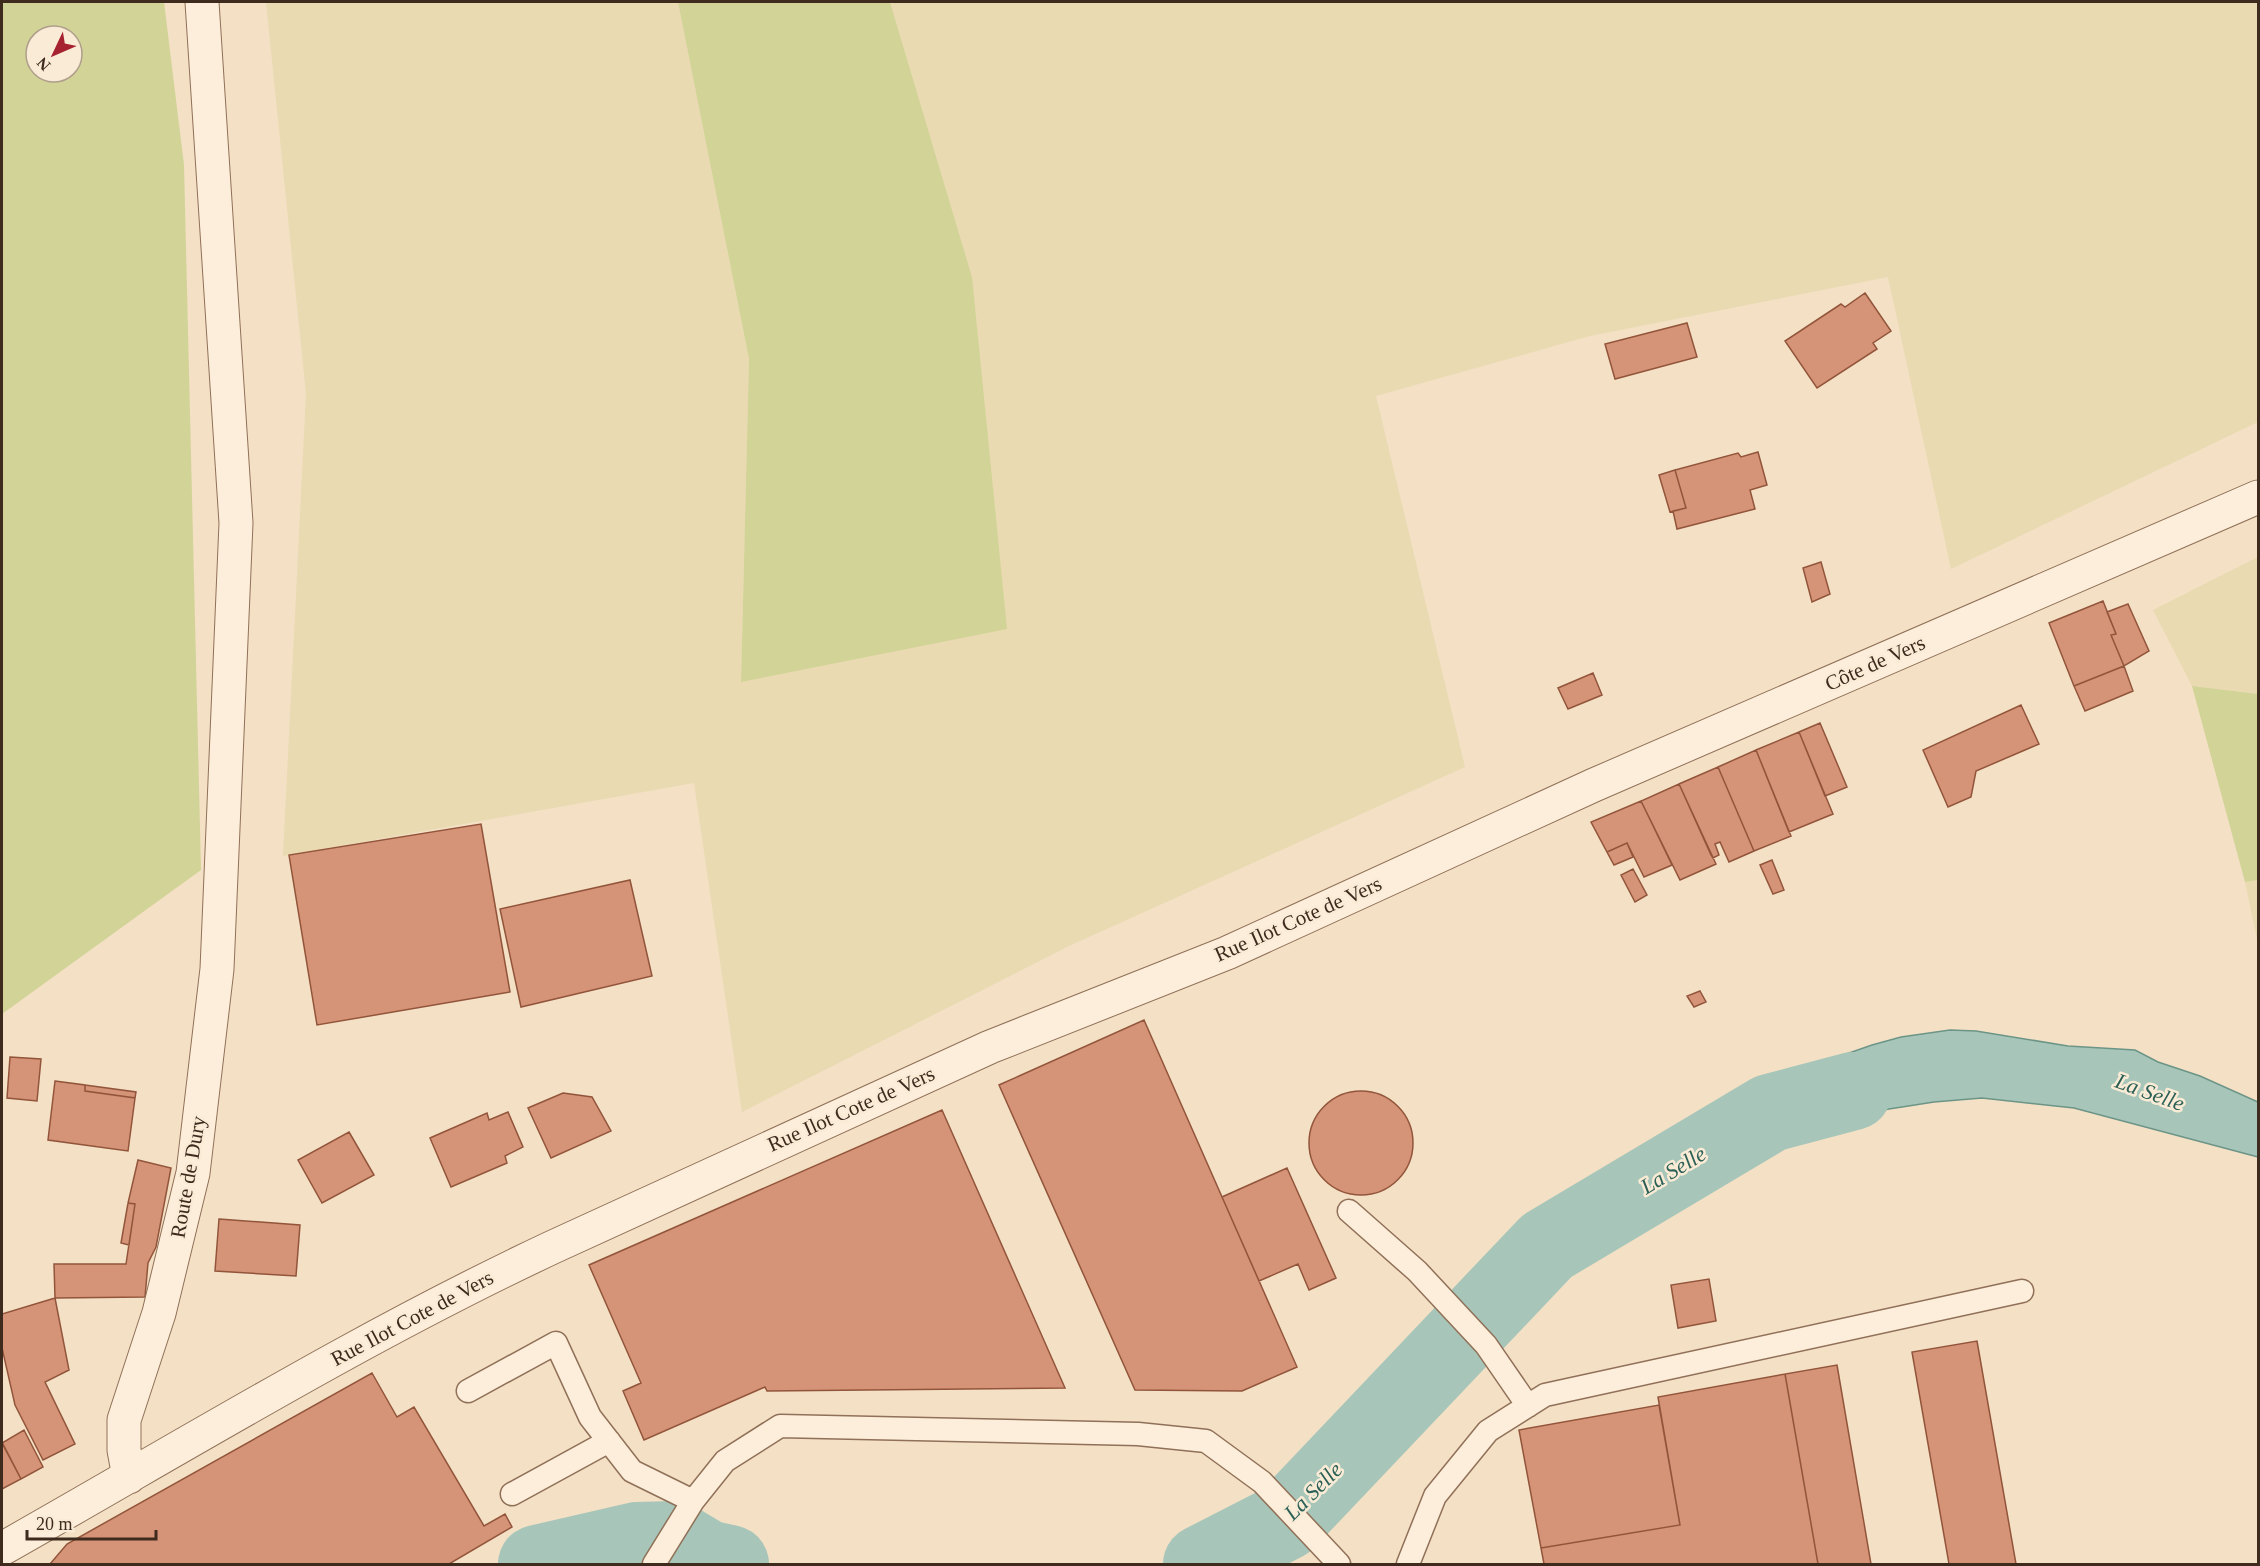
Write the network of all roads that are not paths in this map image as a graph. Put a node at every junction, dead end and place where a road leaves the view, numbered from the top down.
1 (202, 2) edge
2 (2259, 497) edge
3 (1594, 785) joint
4 (1349, 1211) dead end
5 (2022, 1292) dead end
6 (468, 1391) dead end
7 (1528, 1406) junction
8 (609, 1441) junction
9 (129, 1477) junction
10 (512, 1494) dead end
11 (688, 1509) junction
12 (2, 1549) edge
13 (654, 1564) edge
14 (1339, 1564) edge
15 (1408, 1564) edge

1 - 9 street, Route de Dury
2 - 3 street, Côte de Vers
3 - 9 street, Rue Ilot Cote de Vers
4 - 7 lane
5 - 7 lane
6 - 8 lane
7 - 15 lane
8 - 10 lane
8 - 11 lane
9 - 12 street, Rue Ilot Cote de Vers
11 - 13 lane
11 - 14 lane

